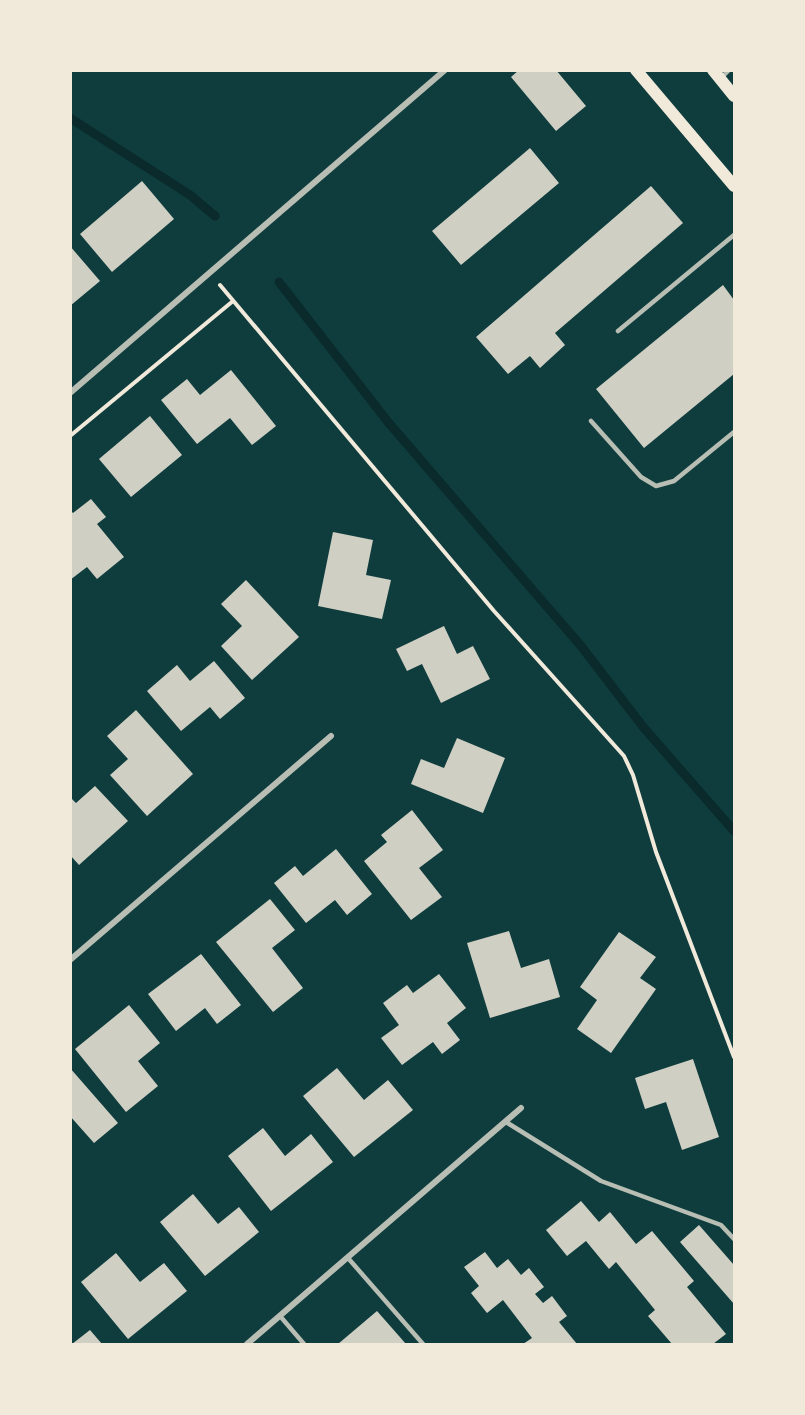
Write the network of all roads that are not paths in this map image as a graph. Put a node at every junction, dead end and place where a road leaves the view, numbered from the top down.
1 (446, 70) edge
2 (636, 70) edge
3 (721, 73) edge
4 (735, 96) edge
5 (735, 186) edge
6 (735, 235) edge
7 (618, 331) dead end
8 (70, 393) edge
9 (591, 421) dead end
10 (735, 432) edge
11 (331, 736) dead end
12 (70, 960) edge
13 (521, 1108) dead end
14 (506, 1122) junction
15 (735, 1239) edge
16 (348, 1258) junction
17 (280, 1316) junction
18 (247, 1344) edge
19 (304, 1344) edge
20 (423, 1344) edge

1 - 8 street
2 - 5 main road
3 - 4 main road
6 - 7 lane
9 - 10 lane
11 - 12 street
13 - 14 street
14 - 15 lane
14 - 16 street
16 - 17 street
16 - 20 lane
17 - 18 street
17 - 19 lane

